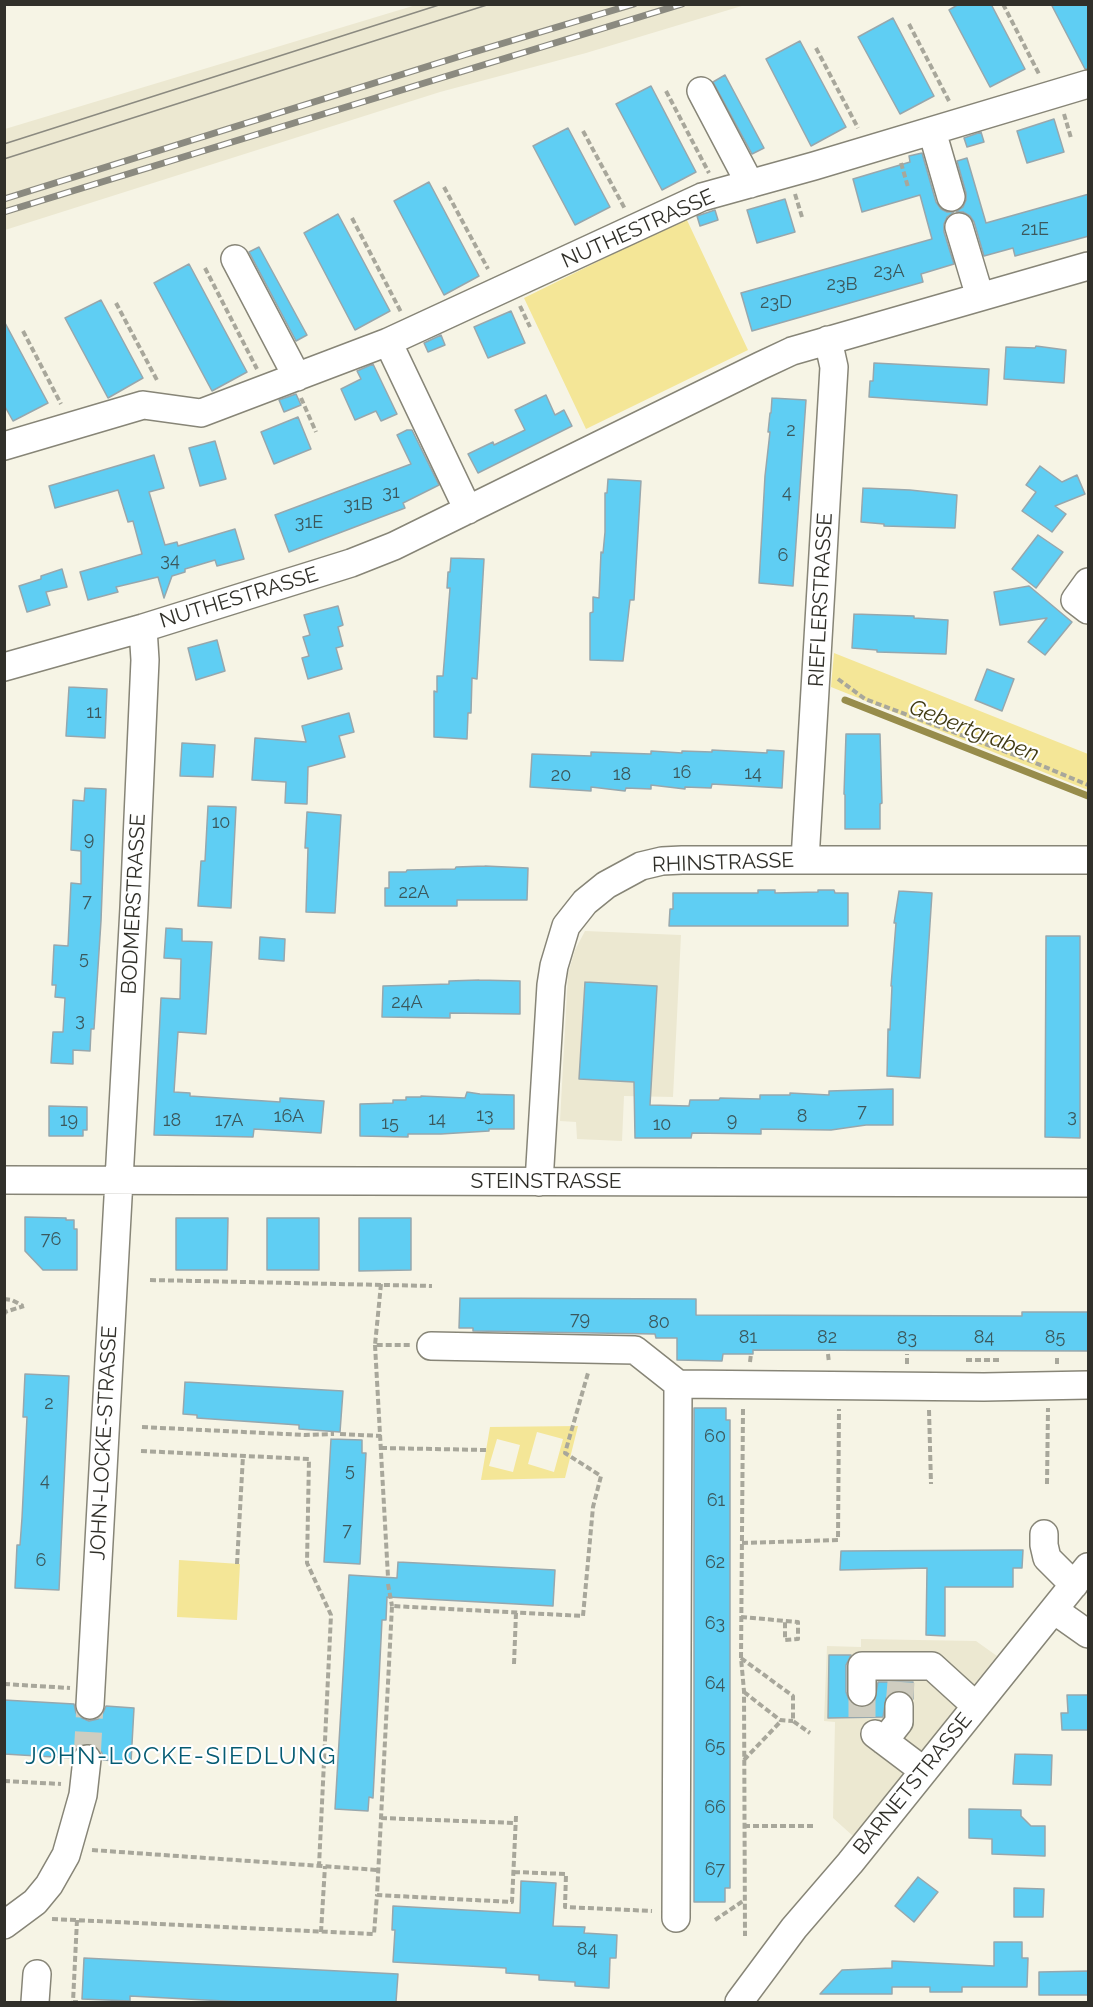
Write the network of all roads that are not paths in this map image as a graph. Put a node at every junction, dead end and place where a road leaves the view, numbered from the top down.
1 (1089, 84) edge
2 (701, 91) dead end
3 (932, 131) junction
4 (750, 184) junction
5 (951, 197) dead end
6 (959, 227) dead end
7 (235, 259) dead end
8 (1089, 266) edge
9 (980, 297) junction
10 (400, 336) junction
11 (828, 340) junction
12 (295, 377) junction
13 (4, 446) edge
14 (468, 510) junction
15 (1089, 582) edge
16 (1089, 610) edge
17 (143, 628) junction
18 (4, 667) edge
19 (805, 860) junction
20 (1089, 860) edge
21 (4, 1180) edge
22 (118, 1181) junction
23 (539, 1182) junction
24 (1089, 1184) edge
25 (431, 1346) road end
26 (678, 1384) junction
27 (1089, 1385) edge
28 (1044, 1534) dead end
29 (1081, 1576) edge
30 (1054, 1610) junction
31 (1089, 1634) edge
32 (82, 1697) tunnel mouth
33 (976, 1706) junction
34 (87, 1759) tunnel mouth
35 (924, 1771) junction
36 (667, 1915) road end
37 (4, 1925) edge
38 (36, 1974) dead end
39 (35, 2002) edge
40 (741, 2002) edge

1 - 3 street, NUTHESTRASSE
2 - 4 street
3 - 4 street, NUTHESTRASSE
3 - 5 street
4 - 10 street, NUTHESTRASSE
6 - 9 street
7 - 12 street
8 - 9 street, NUTHESTRASSE
9 - 11 street, NUTHESTRASSE
10 - 12 street, NUTHESTRASSE
10 - 14 street
11 - 14 street, NUTHESTRASSE
11 - 19 street, RIEFLERSTRASSE
12 - 13 street, NUTHESTRASSE
14 - 17 street, NUTHESTRASSE
15 - 16 street
17 - 18 street, NUTHESTRASSE
17 - 22 street, BODMERSTRASSE
19 - 20 street, RHINSTRASSE
19 - 23 street, RHINSTRASSE
21 - 22 street, STEINSTRASSE
22 - 23 street, STEINSTRASSE
22 - 32 street, JOHN-LOCKE-STRASSE
23 - 24 street, STEINSTRASSE
25 - 26 street
26 - 27 street
26 - 36 street
28 - 29 street
29 - 30 street, BARNETSTRASSE
30 - 31 street
30 - 33 street, BARNETSTRASSE
33 - 35 street, BARNETSTRASSE
33 - 35 street
34 - 37 street
35 - 40 street, BARNETSTRASSE
38 - 39 street

